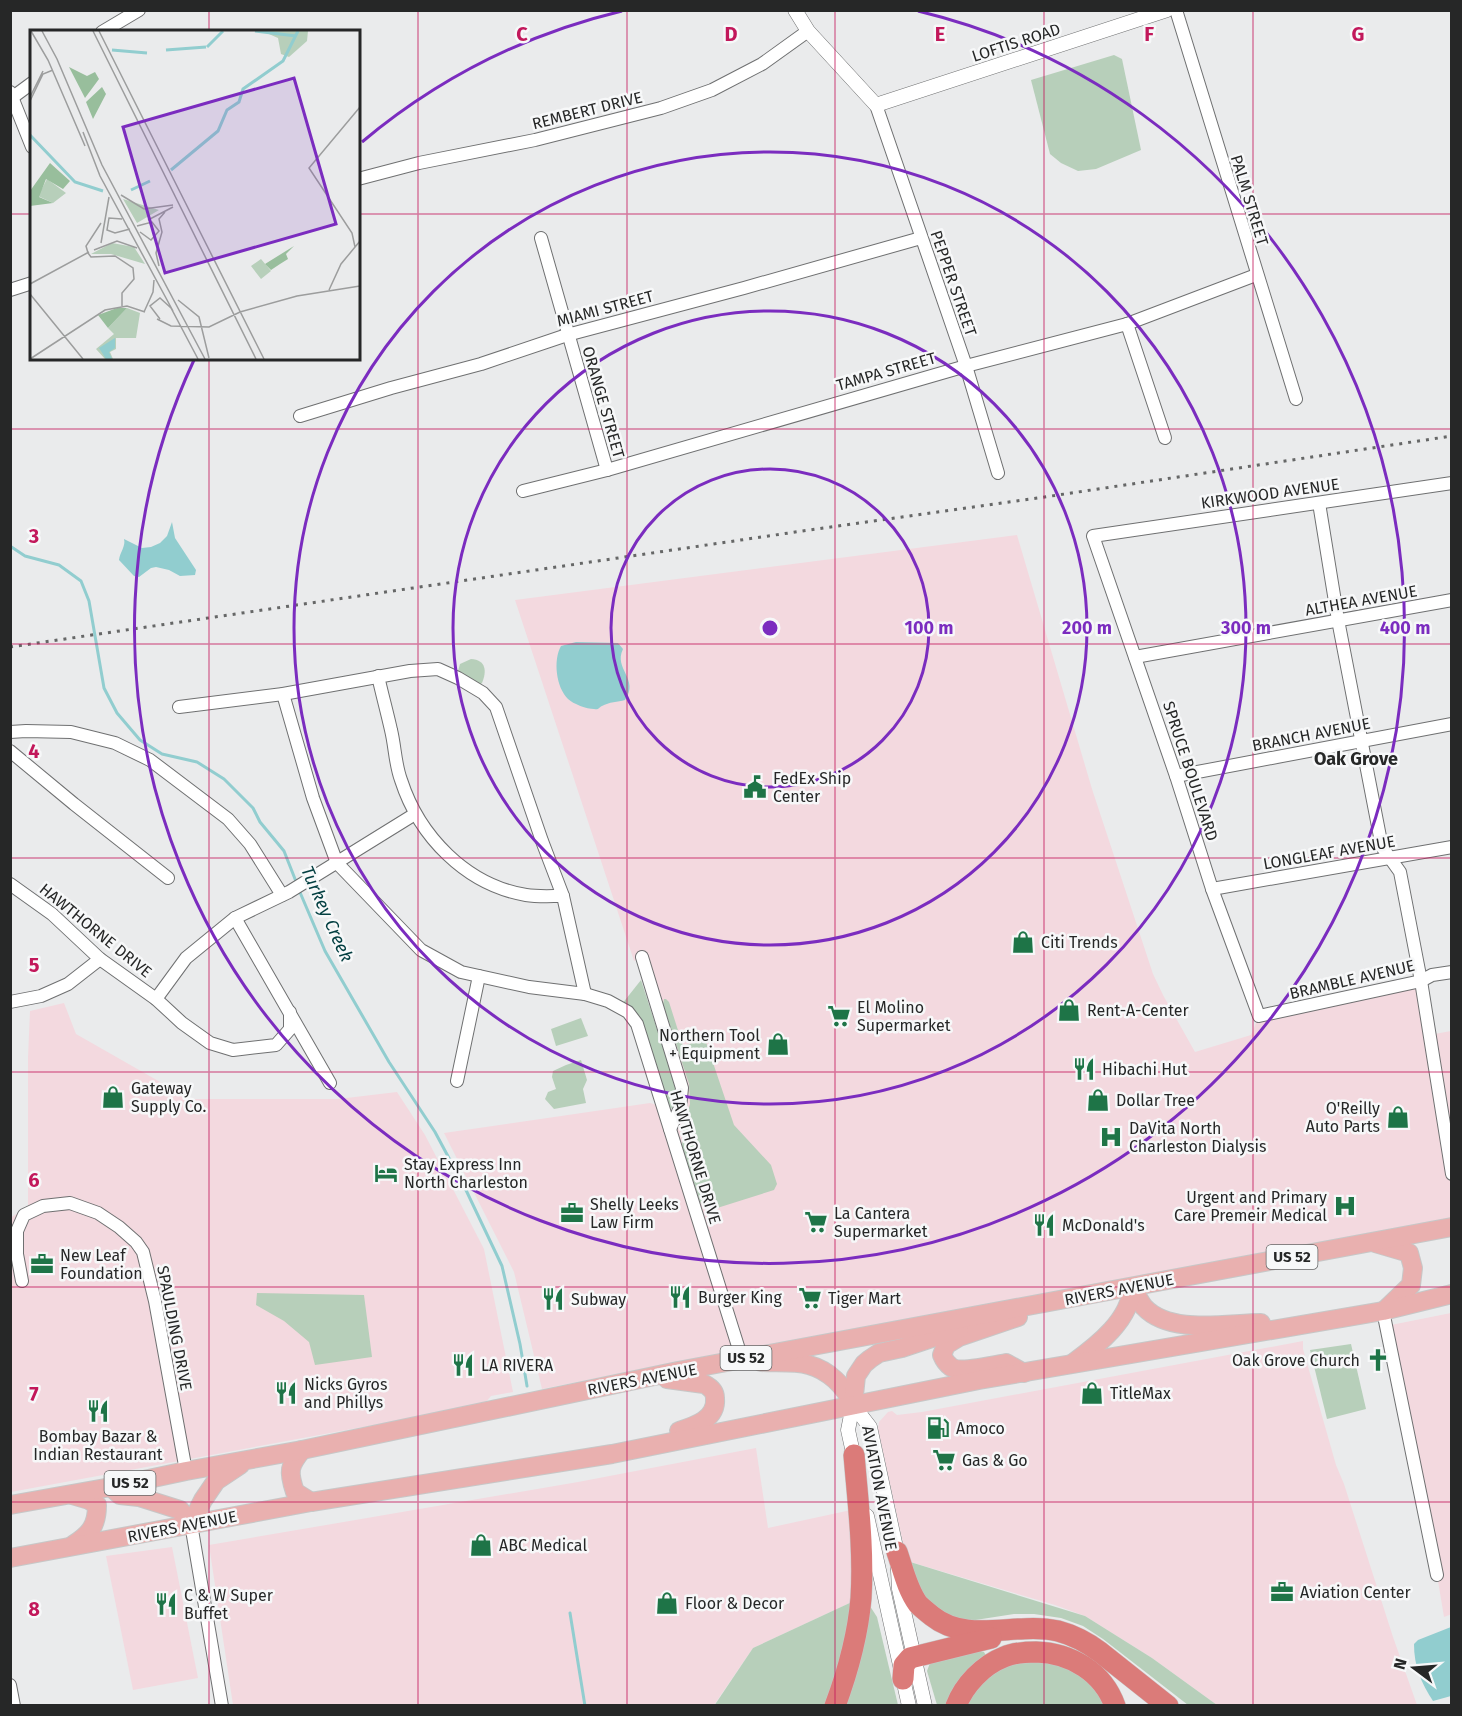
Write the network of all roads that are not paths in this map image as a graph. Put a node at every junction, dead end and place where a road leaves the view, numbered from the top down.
1 (139, 10) edge
2 (795, 10) edge
3 (1167, 10) edge
4 (1176, 10) edge
5 (105, 30) edge
6 (808, 31) junction
7 (30, 85) edge
8 (12, 95) edge
9 (876, 105) junction
10 (30, 142) edge
11 (360, 178) edge
12 (541, 238) dead end
13 (921, 238) junction
14 (1256, 275) junction
15 (30, 284) edge
16 (10, 290) edge
17 (1127, 324) junction
18 (567, 335) junction
19 (966, 366) junction
20 (1296, 399) dead end
21 (300, 416) dead end
22 (1165, 438) dead end
23 (606, 470) junction
24 (998, 473) dead end
25 (1452, 483) edge
26 (523, 491) dead end
27 (1319, 503) junction
28 (1093, 536) joint
29 (1452, 600) edge
30 (1338, 620) junction
31 (1135, 657) junction
32 (378, 676) junction
33 (283, 694) junction
34 (179, 707) dead end
35 (1452, 724) edge
36 (10, 732) edge
37 (1362, 741) junction
38 (10, 751) edge
39 (1176, 776) junction
40 (415, 814) junction
41 (1452, 847) edge
42 (1389, 857) junction
43 (337, 864) junction
44 (168, 878) dead end
45 (10, 884) edge
46 (1212, 890) junction
47 (286, 893) junction
48 (563, 896) junction
49 (235, 918) junction
50 (642, 957) dead end
51 (100, 959) junction
52 (1452, 972) edge
53 (479, 976) junction
54 (1421, 981) junction
55 (585, 994) junction
56 (156, 999) junction
57 (10, 1002) edge
58 (290, 1012) junction
59 (1259, 1016) joint
60 (457, 1081) dead end
61 (330, 1083) dead end
62 (670, 1129) junction
63 (1452, 1174) edge
64 (1452, 1227) edge
65 (1372, 1242) junction
66 (22, 1281) dead end
67 (1132, 1287) junction
68 (1452, 1294) edge
69 (1073, 1298) junction
70 (1017, 1308) junction
71 (1383, 1311) junction
72 (1310, 1324) junction
73 (742, 1359) junction
74 (1072, 1364) junction
75 (1024, 1373) junction
76 (646, 1378) junction
77 (853, 1405) junction
78 (302, 1450) junction
79 (612, 1454) junction
80 (854, 1455) junction
81 (248, 1460) junction
82 (186, 1471) junction
83 (111, 1488) junction
84 (69, 1495) junction
85 (311, 1502) junction
86 (10, 1505) edge
87 (191, 1524) junction
88 (69, 1547) junction
89 (897, 1552) junction
90 (10, 1558) edge
91 (1437, 1575) dead end
92 (1023, 1630) junction
93 (914, 1656) junction
94 (903, 1679) junction
95 (10, 1685) edge
96 (14, 1706) edge
97 (222, 1706) edge
98 (835, 1706) edge
99 (909, 1706) edge
100 (925, 1706) edge
101 (956, 1706) edge
102 (1115, 1706) edge
103 (1168, 1706) edge

1 - 5 street
2 - 6 street
3 - 9 street, LOFTIS ROAD
4 - 14 street, PALM STREET
6 - 9 street
6 - 11 street, REMBERT DRIVE
7 - 8 street
8 - 10 street
9 - 13 street, PEPPER STREET
12 - 18 street, ORANGE STREET
13 - 18 street, MIAMI STREET
13 - 19 street, PEPPER STREET
14 - 17 street, TAMPA STREET
14 - 20 street, PALM STREET
15 - 16 street
17 - 19 street, TAMPA STREET
17 - 22 street
18 - 21 street, MIAMI STREET
18 - 23 street, ORANGE STREET
19 - 23 street, TAMPA STREET
19 - 24 street, PEPPER STREET
23 - 26 street, TAMPA STREET
25 - 27 street, KIRKWOOD AVENUE
27 - 28 street, KIRKWOOD AVENUE
27 - 30 street
28 - 31 street, SPRUCE BOULEVARD
29 - 30 street, ALTHEA AVENUE
30 - 31 street, ALTHEA AVENUE
30 - 37 street
31 - 39 street, SPRUCE BOULEVARD
32 - 33 street
32 - 40 street
32 - 48 street
33 - 34 street
33 - 43 street, HAWTHORNE DRIVE
35 - 37 street, BRANCH AVENUE
36 - 47 street
37 - 39 street, BRANCH AVENUE
37 - 42 street
38 - 44 street
39 - 46 street, SPRUCE BOULEVARD
40 - 43 street
40 - 48 street
41 - 42 street, LONGLEAF AVENUE
42 - 46 street, LONGLEAF AVENUE
42 - 54 street
43 - 47 street, HAWTHORNE DRIVE
43 - 53 street, HAWTHORNE DRIVE
45 - 51 street, HAWTHORNE DRIVE
46 - 59 street, SPRUCE BOULEVARD
47 - 49 street, HAWTHORNE DRIVE
48 - 55 street
49 - 56 street, HAWTHORNE DRIVE
49 - 58 street
50 - 62 street
51 - 56 street, HAWTHORNE DRIVE
51 - 57 street
52 - 54 street, BRAMBLE AVENUE
53 - 55 street, HAWTHORNE DRIVE
53 - 60 street
54 - 59 street, BRAMBLE AVENUE
54 - 63 street
55 - 62 street, HAWTHORNE DRIVE
56 - 58 street
58 - 61 street
62 - 73 street, HAWTHORNE DRIVE
64 - 65 main road, RIVERS AVENUE / US 52
65 - 67 main road, RIVERS AVENUE / US 52
65 - 71 main road
66 - 82 street, SPAULDING DRIVE
67 - 69 main road, RIVERS AVENUE / US 52
67 - 72 main road
67 - 74 main road
68 - 71 main road, RIVERS AVENUE
69 - 70 main road, RIVERS AVENUE / US 52
69 - 75 main road
70 - 73 main road, RIVERS AVENUE / US 52
70 - 77 main road
71 - 72 main road, RIVERS AVENUE
71 - 91 street
72 - 74 main road, RIVERS AVENUE
73 - 76 main road, RIVERS AVENUE / US 52
73 - 77 main road
74 - 75 main road, RIVERS AVENUE
75 - 77 main road, RIVERS AVENUE
76 - 78 main road, RIVERS AVENUE / US 52
76 - 79 main road
77 - 79 main road, RIVERS AVENUE
77 - 80 street, AVIATION AVENUE
77 - 89 street, AVIATION AVENUE
78 - 81 main road, RIVERS AVENUE / US 52
78 - 85 main road
79 - 85 main road, RIVERS AVENUE
80 - 94 street, AVIATION AVENUE
80 - 98 highway
81 - 82 main road, RIVERS AVENUE / US 52
81 - 87 main road
82 - 83 main road, RIVERS AVENUE / US 52
83 - 84 main road, RIVERS AVENUE / US 52
83 - 87 main road
84 - 86 main road, RIVERS AVENUE / US 52
84 - 88 main road
85 - 87 main road, RIVERS AVENUE
87 - 88 main road, RIVERS AVENUE
87 - 97 street
88 - 90 main road, RIVERS AVENUE
89 - 92 highway
89 - 93 street, AVIATION AVENUE
92 - 93 highway
92 - 103 highway
93 - 94 highway
93 - 100 street, AVIATION AVENUE
94 - 99 street, AVIATION AVENUE
95 - 96 street
101 - 102 highway

